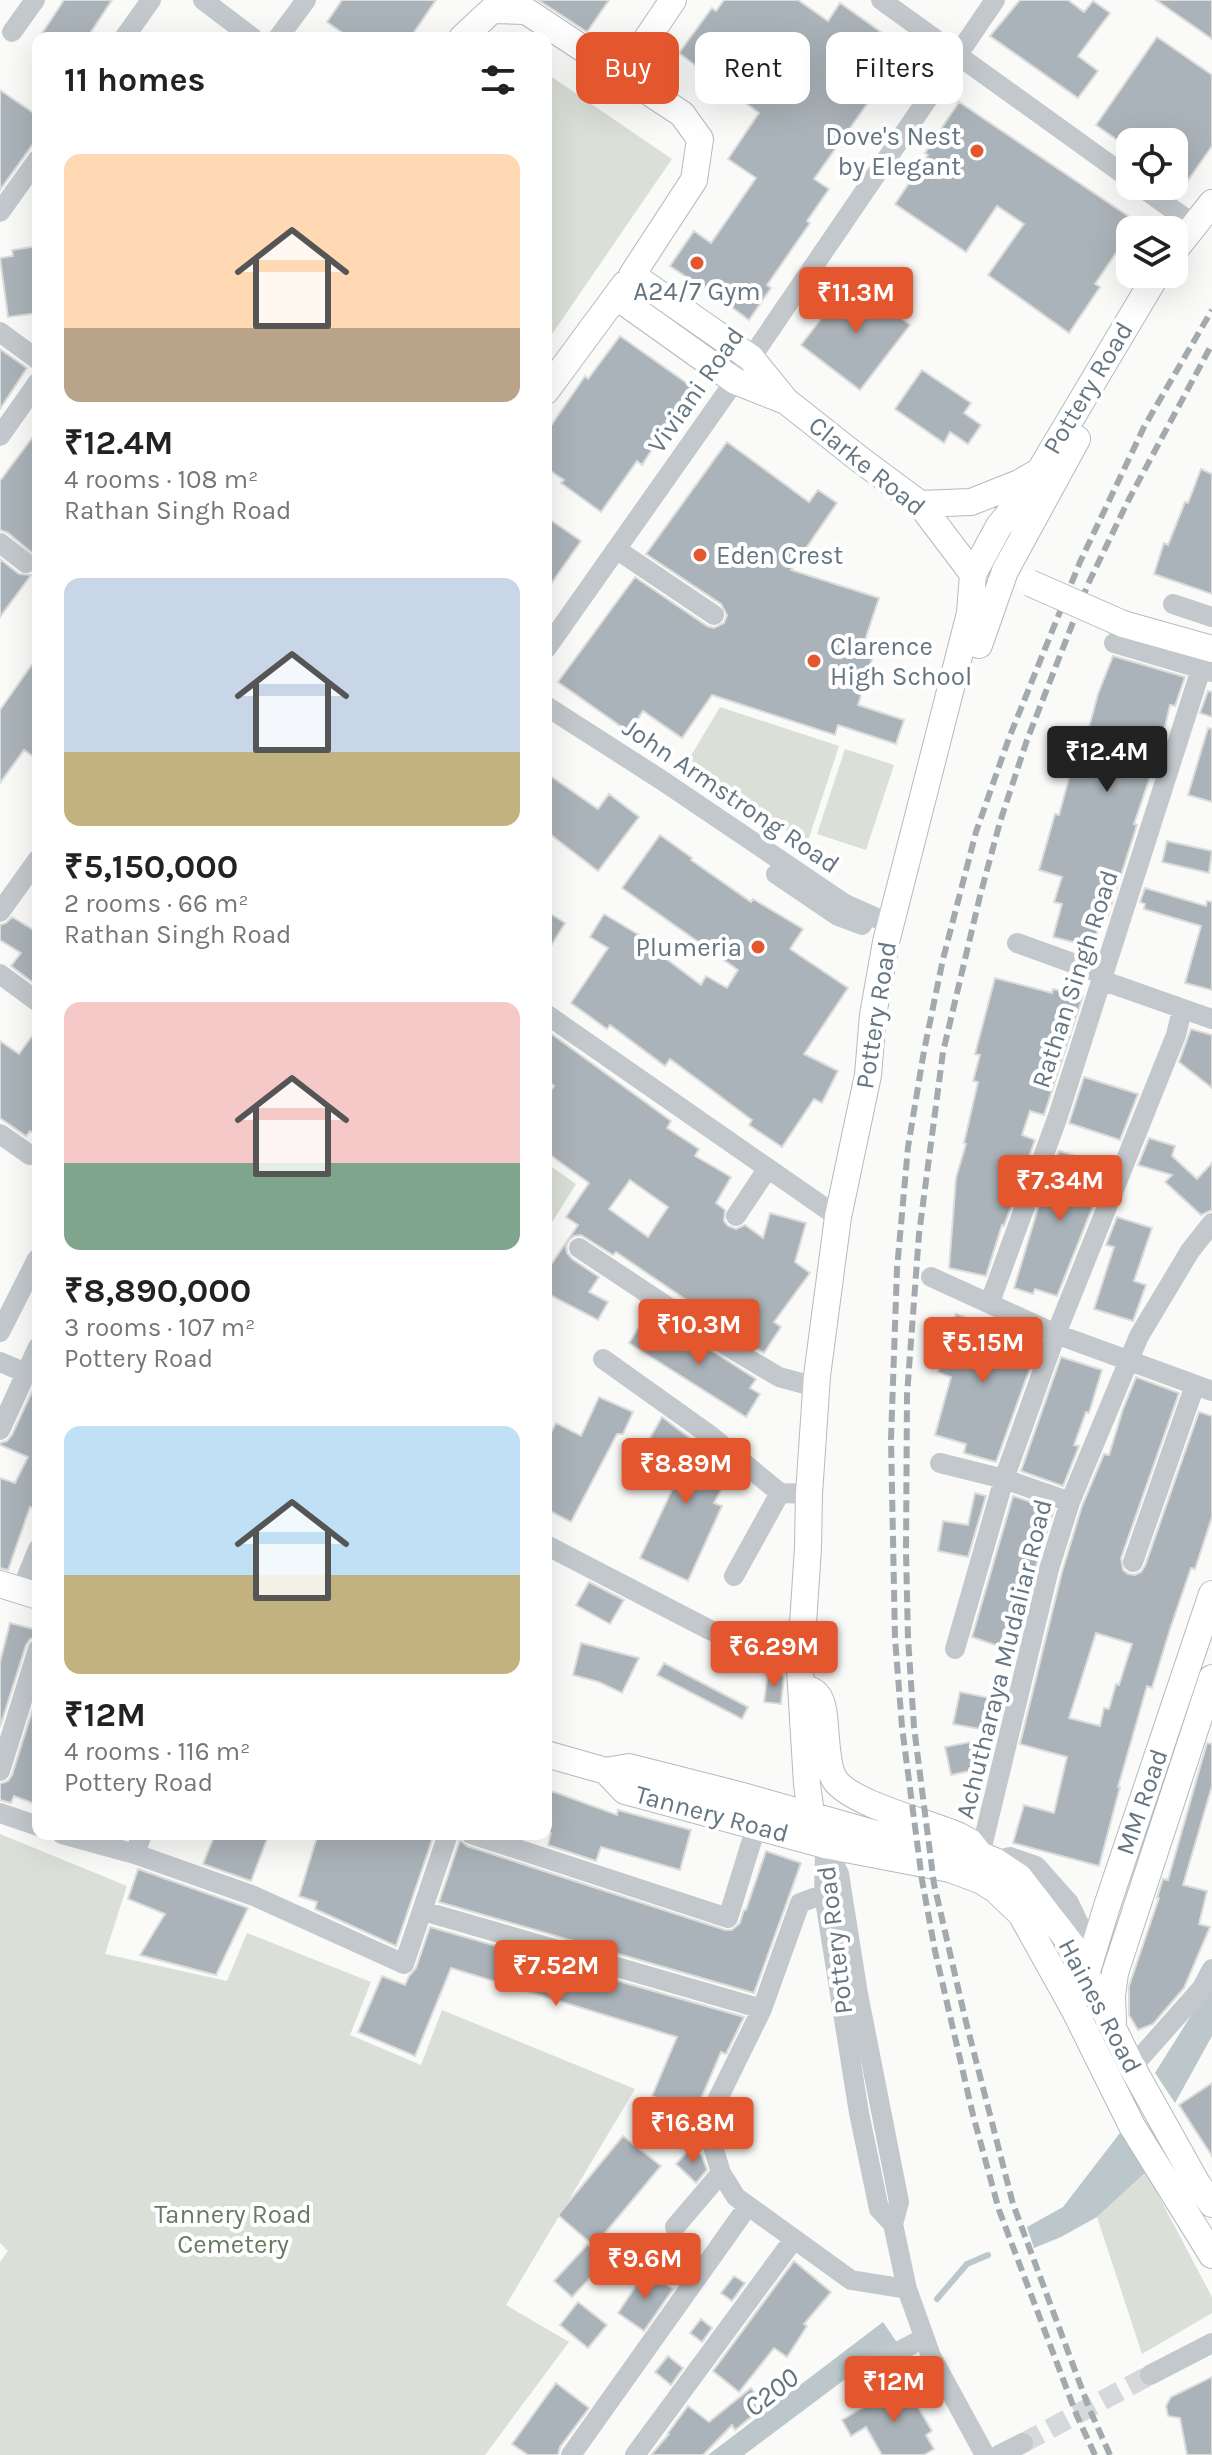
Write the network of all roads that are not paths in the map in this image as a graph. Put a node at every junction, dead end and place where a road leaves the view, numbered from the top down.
1 (35, 0) edge
2 (151, 0) edge
3 (203, 0) edge
4 (306, 0) edge
5 (653, 0) edge
6 (673, 0) edge
7 (881, 0) edge
8 (995, 0) edge
9 (12, 32) dead end
10 (128, 32) edge
11 (245, 32) edge
12 (282, 32) edge
13 (468, 32) edge
14 (631, 32) edge
15 (651, 32) edge
16 (926, 32) edge
17 (576, 37) edge
18 (963, 45) edge
19 (963, 58) edge
20 (671, 104) edge
21 (923, 104) edge
22 (32, 167) edge
23 (1116, 169) edge
24 (1160, 200) edge
25 (1212, 203) edge
26 (0, 212) edge
27 (1196, 226) junction
28 (1188, 235) edge
29 (1188, 240) edge
30 (632, 275) junction
31 (1160, 288) edge
32 (1161, 288) edge
33 (617, 297) junction
34 (0, 319) edge
35 (0, 332) edge
36 (32, 342) edge
37 (32, 356) edge
38 (751, 358) junction
39 (735, 381) junction
40 (552, 383) edge
41 (32, 391) edge
42 (786, 401) junction
43 (0, 436) edge
44 (1038, 472) junction
45 (920, 504) junction
46 (0, 543) edge
47 (616, 549) junction
48 (26, 563) dead end
49 (1005, 571) junction
50 (973, 574) junction
51 (1173, 604) dead end
52 (714, 615) dead end
53 (1212, 617) edge
54 (552, 638) edge
55 (1208, 663) edge
56 (552, 710) edge
57 (552, 721) edge
58 (32, 867) edge
59 (0, 912) edge
60 (889, 930) junction
61 (1017, 943) dead end
62 (0, 974) edge
63 (1102, 977) junction
64 (32, 998) edge
65 (1182, 1010) junction
66 (552, 1018) edge
67 (1212, 1019) edge
68 (868, 1075) junction
69 (0, 1134) edge
70 (30, 1155) dead end
71 (768, 1168) junction
72 (736, 1216) dead end
73 (838, 1217) junction
74 (1212, 1223) edge
75 (579, 1248) dead end
76 (32, 1269) edge
77 (931, 1277) dead end
78 (990, 1302) junction
79 (0, 1332) edge
80 (1056, 1334) junction
81 (603, 1359) dead end
82 (32, 1360) edge
83 (1131, 1361) junction
84 (0, 1362) edge
85 (26, 1373) junction
86 (816, 1387) junction
87 (1204, 1388) edge
88 (0, 1430) edge
89 (940, 1463) dead end
90 (1004, 1479) junction
91 (780, 1493) junction
92 (809, 1494) junction
93 (1070, 1502) junction
94 (552, 1548) edge
95 (1133, 1562) dead end
96 (32, 1563) edge
97 (734, 1576) dead end
98 (20, 1590) edge
99 (1212, 1594) edge
100 (955, 1649) dead end
101 (32, 1668) edge
102 (801, 1678) junction
103 (1212, 1678) edge
104 (1204, 1726) edge
105 (552, 1756) edge
106 (0, 1771) edge
107 (606, 1771) junction
108 (0, 1813) edge
109 (811, 1814) junction
110 (32, 1824) edge
111 (756, 1827) junction
112 (88, 1840) edge
113 (140, 1840) edge
114 (446, 1840) edge
115 (489, 1840) edge
116 (825, 1845) junction
117 (135, 1854) junction
118 (987, 1858) junction
119 (824, 1894) junction
120 (423, 1911) junction
121 (1212, 1969) edge
122 (1086, 1975) junction
123 (762, 2009) junction
124 (1075, 2011) junction
125 (1115, 2033) junction
126 (1132, 2067) junction
127 (721, 2173) junction
128 (1212, 2204) edge
129 (748, 2206) junction
130 (893, 2224) junction
131 (675, 2227) dead end
132 (794, 2239) junction
133 (1212, 2255) edge
134 (915, 2313) junction
135 (1212, 2343) edge
136 (862, 2371) dead end
137 (1150, 2375) tunnel mouth
138 (1023, 2443) tunnel mouth
139 (571, 2455) edge
140 (635, 2455) edge
141 (985, 2455) edge
142 (999, 2455) edge

1 - 9 street
2 - 10 street
3 - 11 street
4 - 12 street
5 - 14 main road
6 - 15 main road
7 - 16 street
8 - 18 street, Viviani Road
13 - 17 main road
19 - 23 street
20 - 30 main road
21 - 38 street, Viviani Road
22 - 26 street
24 - 27 street
25 - 27 main road, Pottery Road
27 - 28 main road, Pottery Road
27 - 29 main road, Pottery Road
30 - 33 main road
30 - 38 main road, Clarke Road
31 - 44 main road, Pottery Road
32 - 49 main road, Pottery Road
33 - 39 main road, Clarke Road
33 - 40 main road
34 - 36 street
35 - 37 street
38 - 39 street, Viviani Road
38 - 42 main road, Clarke Road
39 - 42 main road, Clarke Road
39 - 47 street, Viviani Road
41 - 43 street
42 - 45 main road, Clarke Road
44 - 45 main road
44 - 50 main road, Pottery Road
45 - 50 main road, Clarke Road
46 - 48 street
47 - 52 street
47 - 54 street, Viviani Road
49 - 55 main road, bridge
49 - 68 main road, Pottery Road
50 - 60 main road, Pottery Road
51 - 53 street
55 - 63 street, Rathan Singh Road
56 - 60 street, John Armstrong Road
57 - 60 street, John Armstrong Road
58 - 59 street
60 - 68 main road, Pottery Road
61 - 63 street
62 - 64 street
63 - 65 street
63 - 78 street, Rathan Singh Road
65 - 67 street
65 - 80 street
66 - 71 street
68 - 73 main road, Pottery Road
69 - 70 street
71 - 72 street
71 - 73 street
73 - 86 main road, Pottery Road
74 - 83 street, Achutharaya Mudaliar Road
75 - 86 street
76 - 79 street
77 - 78 street
78 - 80 street
80 - 83 street
80 - 90 street
81 - 91 street
82 - 85 street
83 - 87 street
83 - 93 street, Achutharaya Mudaliar Road
84 - 85 street
85 - 88 street
86 - 92 main road, Pottery Road
87 - 95 street
89 - 90 street
90 - 93 street
90 - 100 street
91 - 92 street
91 - 97 street
92 - 102 main road, Pottery Road
93 - 118 street, Achutharaya Mudaliar Road
94 - 102 street
96 - 98 street
99 - 122 main road, MM Road
101 - 106 street
102 - 109 main road, Pottery Road
102 - 118 main road
103 - 104 main road, MM Road
104 - 125 main road, MM Road
105 - 107 main road, Tannery Road
107 - 109 main road, Tannery Road
107 - 111 main road, Tannery Road
108 - 110 street
109 - 116 main road, Pottery Road
109 - 118 main road, Haines Road
111 - 115 street
111 - 116 main road, Tannery Road
112 - 117 street
113 - 117 street
114 - 120 street
116 - 119 street, Pottery Road
116 - 124 main road, Haines Road
116 - 130 street, Pottery Road
117 - 120 street
118 - 122 main road, Haines Road
119 - 123 street
119 - 130 street, Pottery Road
120 - 123 street
121 - 126 street
122 - 124 main road, MM Road
122 - 125 main road, Haines Road
123 - 127 street
124 - 133 main road, Haines Road
125 - 126 main road, Haines Road
126 - 128 main road, Haines Road
127 - 129 street
127 - 131 street
129 - 132 street
129 - 139 street
130 - 134 street, Pottery Road
132 - 134 street
132 - 140 street
134 - 136 street
134 - 141 street, Pottery Road
135 - 137 street
138 - 142 street

